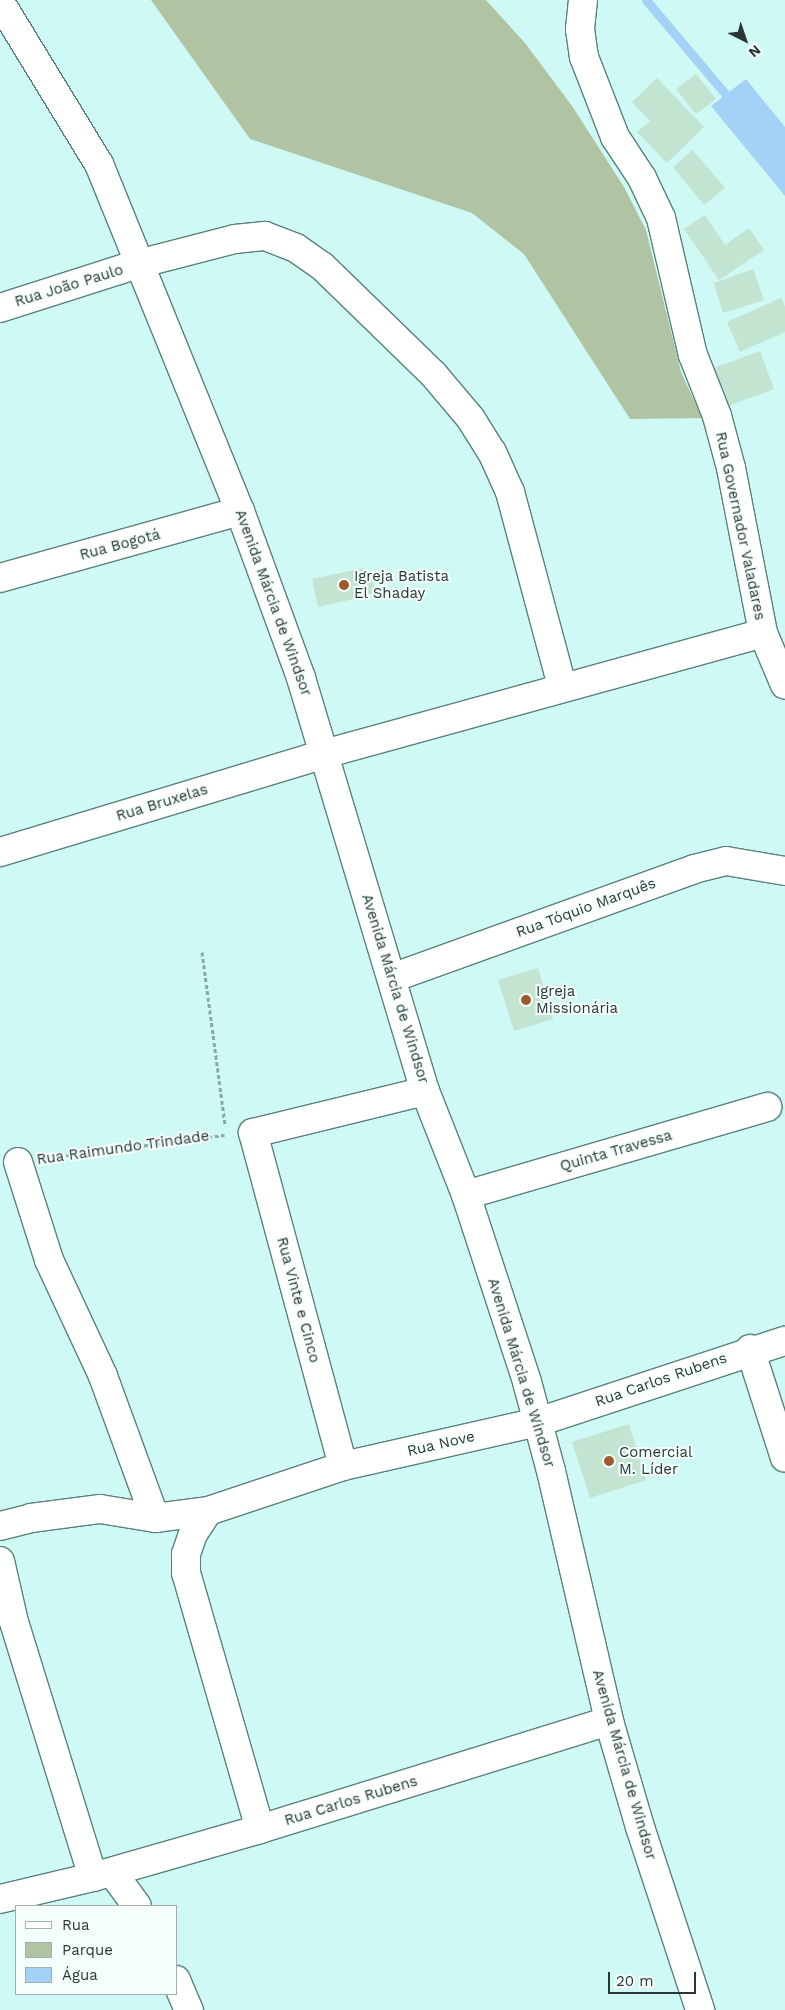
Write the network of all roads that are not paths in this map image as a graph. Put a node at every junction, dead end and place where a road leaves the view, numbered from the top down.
1 (583, 0) edge
2 (0, 2) edge
3 (138, 264) junction
4 (0, 308) edge
5 (240, 512) junction
6 (0, 578) edge
7 (763, 633) junction
8 (785, 685) edge
9 (562, 686) junction
10 (324, 754) junction
11 (0, 852) edge
12 (785, 871) edge
13 (392, 978) junction
14 (426, 1091) junction
15 (767, 1107) dead end
16 (18, 1162) road end
17 (466, 1195) junction
18 (785, 1341) edge
19 (750, 1350) junction
20 (538, 1422) junction
21 (785, 1458) edge
22 (343, 1466) junction
23 (208, 1511) junction
24 (155, 1518) junction
25 (0, 1526) edge
26 (0, 1561) edge
27 (609, 1721) junction
28 (260, 1829) junction
29 (102, 1875) junction
30 (0, 1900) edge
31 (136, 1905) edge
32 (178, 1985) edge
33 (188, 2010) edge
34 (700, 2010) edge

1 - 7 street, Rua Governador Valadares
2 - 3 street, Avenida Márcia de Windsor
3 - 4 street, Rua João Paulo
3 - 5 street, Avenida Márcia de Windsor
3 - 9 street, Rua João Paulo
5 - 6 street, Rua Bogotá
5 - 10 street, Avenida Márcia de Windsor
7 - 8 street, Rua Governador Valadares
7 - 9 street, Rua Bruxelas
9 - 10 street, Rua Bruxelas
10 - 11 street, Rua Bruxelas
10 - 13 street, Avenida Márcia de Windsor
12 - 13 street, Rua Tóquio Marquês
13 - 14 street, Avenida Márcia de Windsor
14 - 17 street, Avenida Márcia de Windsor
14 - 22 street, Rua Vinte e Cinco
15 - 17 street, Quinta Travessa
16 - 24 street, Rua Raimundo Trindade
17 - 20 street, Avenida Márcia de Windsor
18 - 19 street, Rua Carlos Rubens
19 - 20 street, Rua Carlos Rubens
19 - 21 street
20 - 22 street, Rua Nove
20 - 27 street, Avenida Márcia de Windsor
22 - 23 street, Rua Nove
23 - 24 street, Rua Nove
23 - 28 street
24 - 25 street, Rua Nove
26 - 29 street
27 - 28 street, Rua Carlos Rubens
27 - 34 street, Avenida Márcia de Windsor
28 - 29 street, Rua Carlos Rubens
29 - 30 street, Rua Carlos Rubens
29 - 31 street
32 - 33 street

